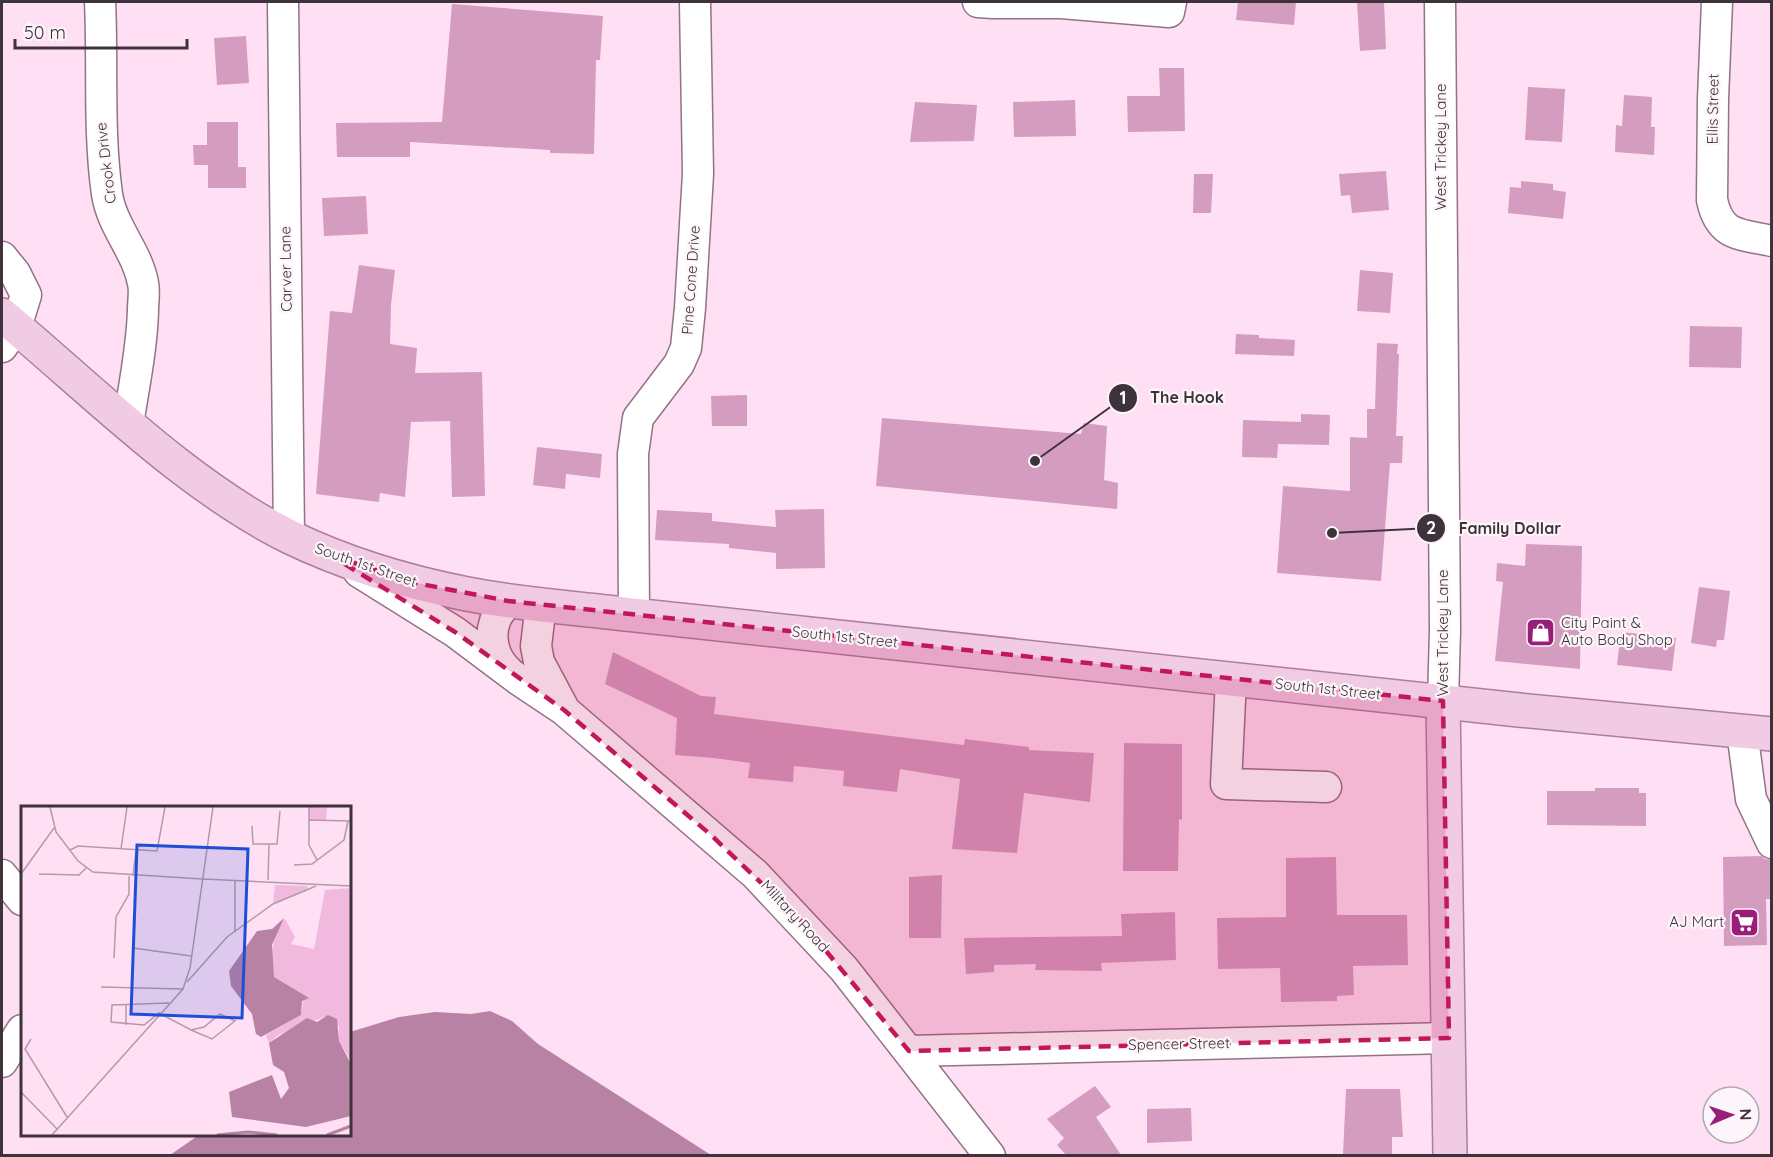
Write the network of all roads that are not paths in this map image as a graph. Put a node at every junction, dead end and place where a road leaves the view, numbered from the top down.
1 (100, 2) edge
2 (283, 2) edge
3 (695, 2) edge
4 (978, 2) edge
5 (1171, 2) edge
6 (1440, 2) edge
7 (1717, 2) edge
8 (1772, 241) edge
9 (2, 257) edge
10 (6, 330) edge
11 (128, 424) junction
12 (289, 536) junction
13 (330, 555) junction
14 (508, 600) junction
15 (541, 604) junction
16 (634, 615) junction
17 (1231, 679) junction
18 (519, 680) junction
19 (1443, 701) junction
20 (564, 710) junction
21 (1757, 733) edge
22 (1326, 787) dead end
23 (1772, 843) edge
24 (2, 875) edge
25 (21, 899) edge
26 (21, 1032) edge
27 (1449, 1038) junction
28 (909, 1051) junction
29 (2, 1062) edge
30 (990, 1155) edge
31 (1450, 1155) edge

1 - 11 street, Crook Drive
2 - 12 street, Carver Lane
3 - 16 street, Pine Cone Drive
4 - 5 street
6 - 19 street, West Trickey Lane
7 - 8 street, Ellis Street
9 - 10 street
10 - 11 main road, South 1st Street
11 - 12 main road, South 1st Street
12 - 13 main road, South 1st Street
13 - 14 main road, South 1st Street
13 - 18 street, Military Road
14 - 15 main road, South 1st Street
14 - 18 street, Military Road
15 - 16 main road, South 1st Street
15 - 20 street, Military Road
16 - 17 main road, South 1st Street
17 - 19 main road, South 1st Street
17 - 22 street
18 - 20 street, Military Road
19 - 21 main road, South 1st Street
19 - 27 main road, West Trickey Lane
20 - 28 street, Military Road
21 - 23 street
24 - 25 street
26 - 29 street
27 - 28 street, Spencer Street
27 - 31 main road, West Trickey Lane
28 - 30 street, Military Road

